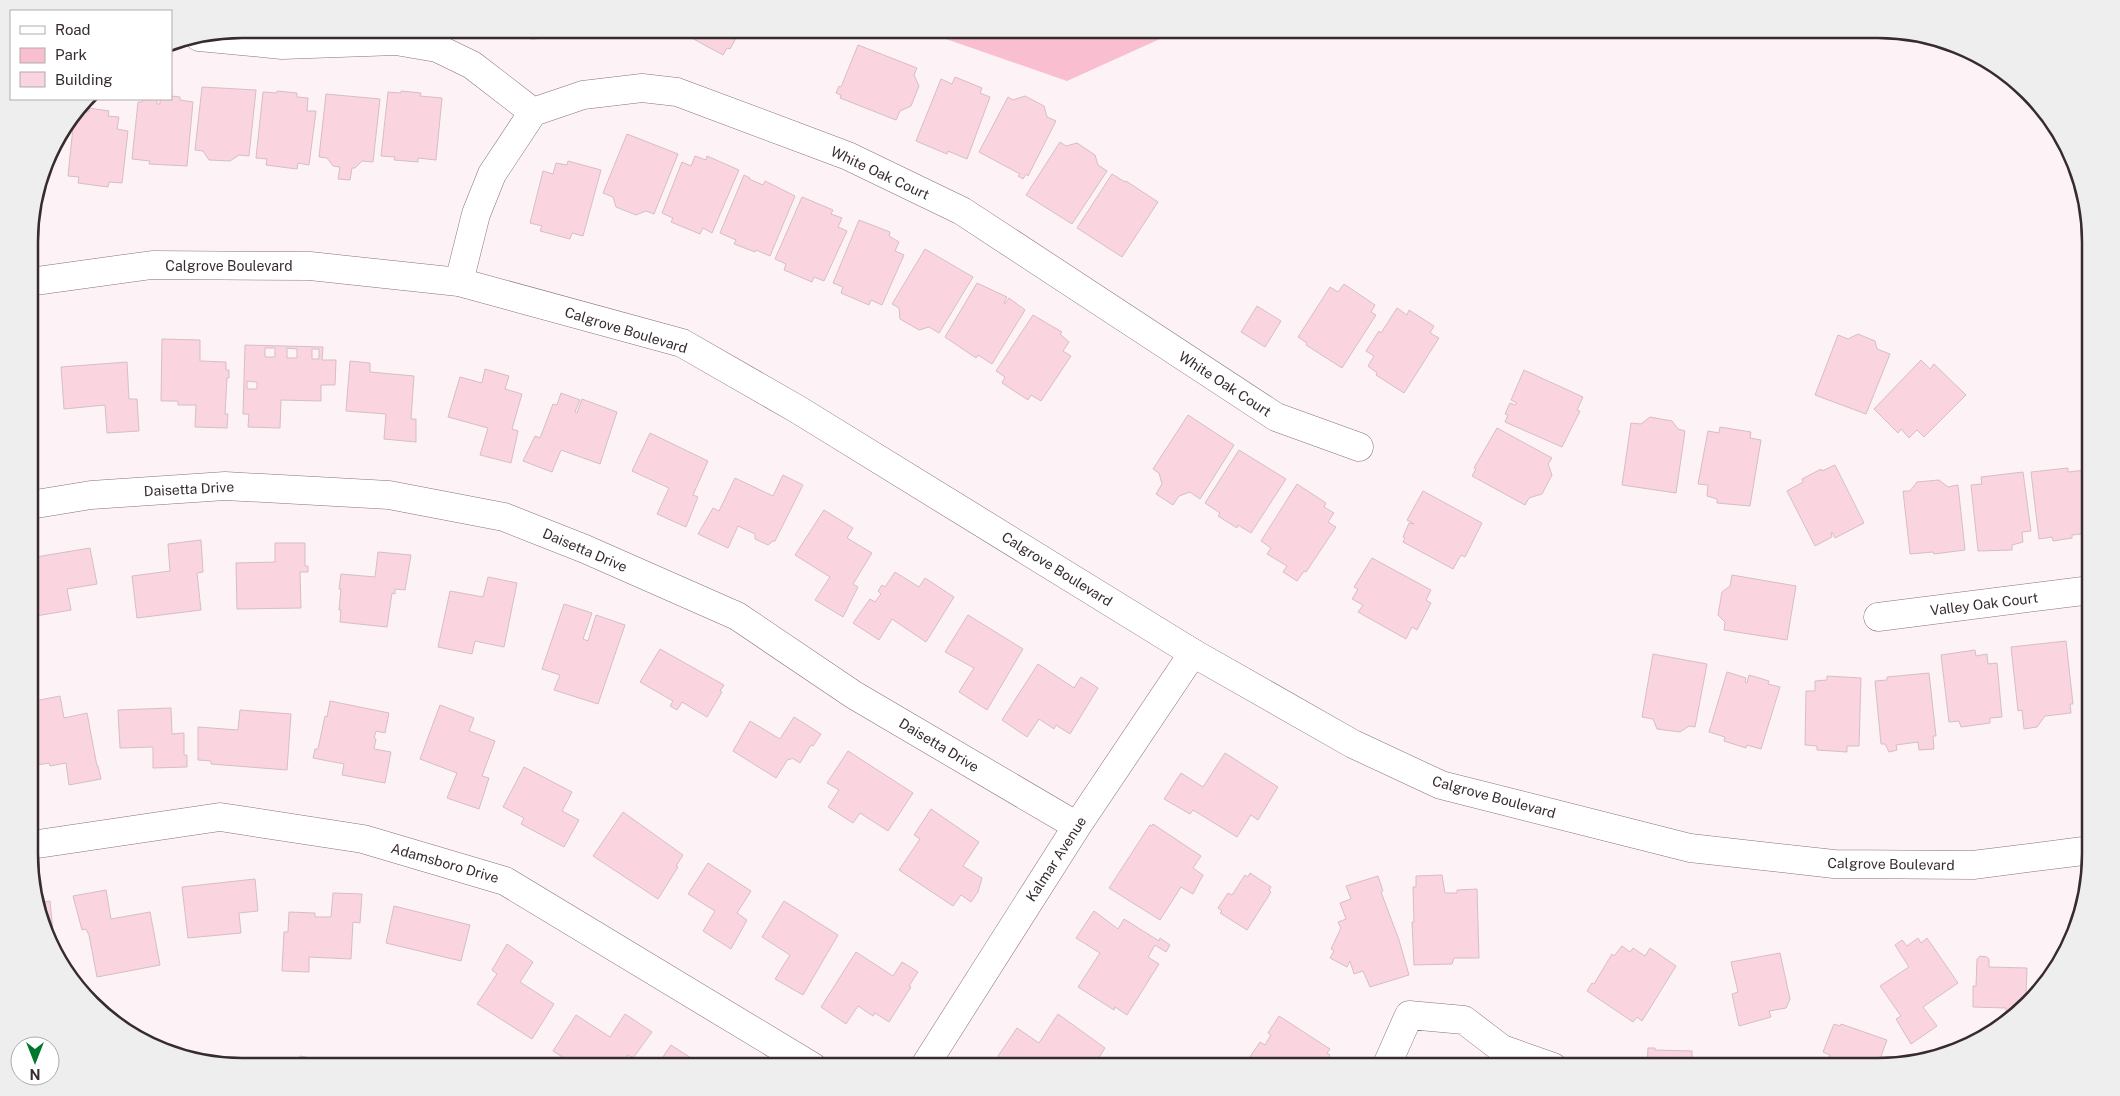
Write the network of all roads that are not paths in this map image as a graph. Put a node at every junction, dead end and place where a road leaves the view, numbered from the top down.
1 (218, 39) edge
2 (533, 112) junction
3 (38, 281) edge
4 (459, 282) junction
5 (1359, 447) dead end
6 (38, 505) edge
7 (2082, 591) edge
8 (1878, 617) dead end
9 (1193, 653) junction
10 (1077, 826) junction
11 (38, 844) edge
12 (2082, 851) edge
13 (797, 1058) edge
14 (930, 1058) edge
15 (1390, 1058) edge
16 (1528, 1058) edge

1 - 2 street
2 - 4 street
2 - 5 street, White Oak Court
3 - 4 street, Calgrove Boulevard
4 - 9 street, Calgrove Boulevard
6 - 10 street, Daisetta Drive
7 - 8 street, Valley Oak Court
9 - 10 street, Kalmar Avenue
9 - 12 street, Calgrove Boulevard
10 - 14 street, Kalmar Avenue
11 - 13 street, Adamsboro Drive
15 - 16 street

